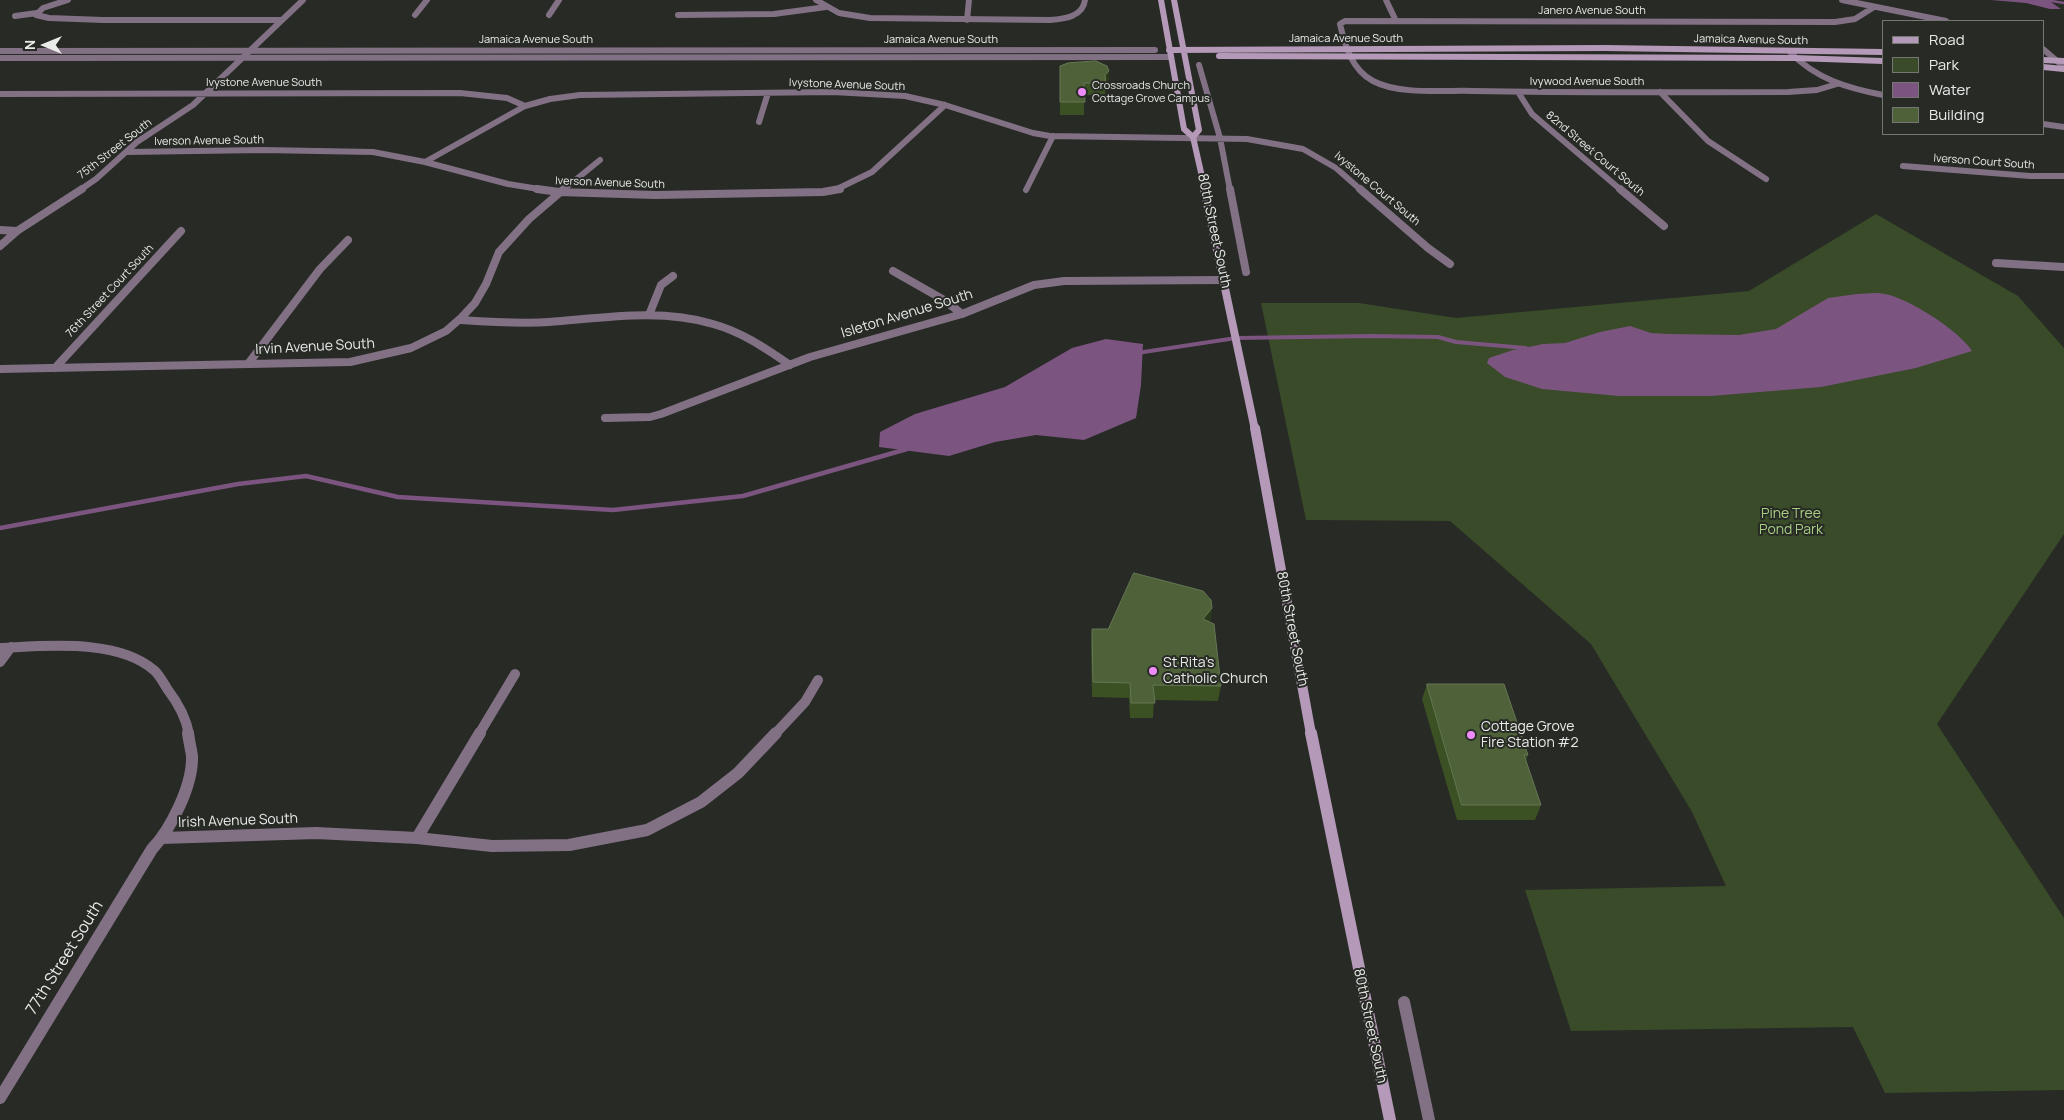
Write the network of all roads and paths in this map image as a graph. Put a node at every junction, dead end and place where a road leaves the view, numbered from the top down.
1 (68, 0) edge
2 (303, 0) edge
3 (427, 0) edge
4 (559, 0) edge
5 (816, 0) edge
6 (970, 0) edge
7 (1085, 0) edge
8 (1161, 0) edge
9 (1174, 0) edge
10 (1386, 0) edge
11 (1842, 0) edge
12 (826, 7) junction
13 (1874, 7) junction
14 (37, 13) junction
15 (415, 15) dead end
16 (548, 15) dead end
17 (678, 15) dead end
18 (15, 16) dead end
19 (282, 20) junction
20 (967, 20) junction
21 (1941, 20) edge
22 (1396, 21) junction
23 (1346, 49) junction
24 (1788, 50) junction
25 (2044, 50) edge
26 (0, 51) edge
27 (251, 51) junction
28 (1882, 52) edge
29 (1170, 53) junction
30 (1185, 53) junction
31 (1350, 56) junction
32 (0, 58) edge
33 (243, 58) junction
34 (1795, 58) junction
35 (1882, 60) edge
36 (2044, 60) edge
37 (2061, 61) edge
38 (1199, 65) dead end
39 (2044, 67) edge
40 (2064, 68) edge
41 (1836, 84) junction
42 (1518, 92) junction
43 (1660, 92) junction
44 (768, 93) junction
45 (0, 94) edge
46 (205, 94) junction
47 (1882, 95) edge
48 (946, 105) junction
49 (525, 106) junction
50 (759, 122) dead end
51 (2044, 124) edge
52 (2064, 127) edge
53 (1053, 136) junction
54 (1193, 137) junction
55 (1220, 138) junction
56 (127, 152) junction
57 (600, 160) dead end
58 (425, 162) junction
59 (1903, 166) dead end
60 (2064, 176) edge
61 (1766, 178) dead end
62 (1026, 190) dead end
63 (559, 192) junction
64 (1664, 226) dead end
65 (0, 230) edge
66 (17, 231) junction
67 (181, 231) dead end
68 (348, 240) dead end
69 (0, 246) edge
70 (1450, 264) dead end
71 (1996, 264) dead end
72 (2064, 267) edge
73 (892, 271) dead end
74 (1246, 272) dead end
75 (673, 276) dead end
76 (1224, 280) junction
77 (962, 314) junction
78 (648, 315) junction
79 (461, 320) junction
80 (248, 364) junction
81 (790, 365) junction
82 (55, 368) junction
83 (0, 369) edge
84 (605, 418) dead end
85 (5, 647) edge
86 (0, 662) edge
87 (515, 674) dead end
88 (818, 680) dead end
89 (162, 838) junction
90 (418, 838) junction
91 (1404, 1002) dead end
92 (0, 1098) edge
93 (1390, 1120) edge
94 (1429, 1120) edge

1 - 14 street
2 - 19 street, 75th Street South
3 - 15 street
4 - 16 street
5 - 12 street
6 - 20 street
7 - 20 street
8 - 29 main road, 80th Street South
9 - 30 main road, 80th Street South
10 - 22 street
11 - 13 street
12 - 17 street
12 - 20 street
13 - 21 street
13 - 22 street, Janero Avenue South
14 - 18 street
14 - 19 street
19 - 27 street, 75th Street South
22 - 23 street, Janero Avenue South
23 - 24 main road, Jamaica Avenue South
23 - 30 main road, Jamaica Avenue South
23 - 31 street, Janero Avenue South
24 - 28 main road, Jamaica Avenue South
24 - 34 street
25 - 37 street
26 - 27 street, Jamaica Avenue South
27 - 29 street, Jamaica Avenue South
27 - 33 street, 75th Street South
29 - 30 main road, Jamaica Avenue South
29 - 33 street, Jamaica Avenue South
29 - 54 main road, 80th Street South
30 - 31 main road, Jamaica Avenue South
30 - 54 main road, 80th Street South
31 - 34 main road, Jamaica Avenue South
31 - 42 street, Ivywood Avenue South
32 - 33 street, Jamaica Avenue South
33 - 46 street, 75th Street South
34 - 35 main road, Jamaica Avenue South
34 - 41 street
36 - 37 main road
37 - 40 street
38 - 55 street, 80th Street South
39 - 40 main road
41 - 43 street, Ivywood Avenue South
41 - 47 street
42 - 43 street, Ivywood Avenue South
42 - 64 street, 82nd Street Court South
43 - 61 street
44 - 48 street, Ivystone Avenue South
44 - 49 street, Ivystone Avenue South
44 - 50 street
45 - 46 street, Ivystone Avenue South
46 - 49 street, Ivystone Avenue South
46 - 56 street, 75th Street South
48 - 53 street, Ivystone Avenue South
48 - 63 street, Iverson Avenue South
49 - 58 street, Ivystone Avenue South
51 - 52 street
53 - 54 street, Ivystone Avenue South
53 - 62 street
54 - 55 street, Ivystone Court South
54 - 76 main road, 80th Street South
55 - 70 street, Ivystone Court South
55 - 74 street, 80th Street South
56 - 58 street, Iverson Avenue South
56 - 66 street, 75th Street South
57 - 63 street
58 - 63 street, Iverson Avenue South
59 - 60 street, Iverson Court South
63 - 79 street
65 - 66 street
66 - 69 street, 75th Street South
67 - 82 street, 76th Street Court South
68 - 80 street
71 - 72 street
73 - 77 street
75 - 78 street
76 - 77 street, Isleton Avenue South
76 - 93 main road, 80th Street South
77 - 81 street, Isleton Avenue South
78 - 79 street
78 - 81 street
79 - 80 street, Irvin Avenue South
80 - 82 street, Irvin Avenue South
81 - 84 street, Isleton Avenue South
82 - 83 street, Irvin Avenue South
85 - 86 street
85 - 89 street, Irish Avenue South
87 - 90 street
88 - 90 street, Irish Avenue South
89 - 90 street, Irish Avenue South
89 - 92 street, 77th Street South
91 - 94 street

